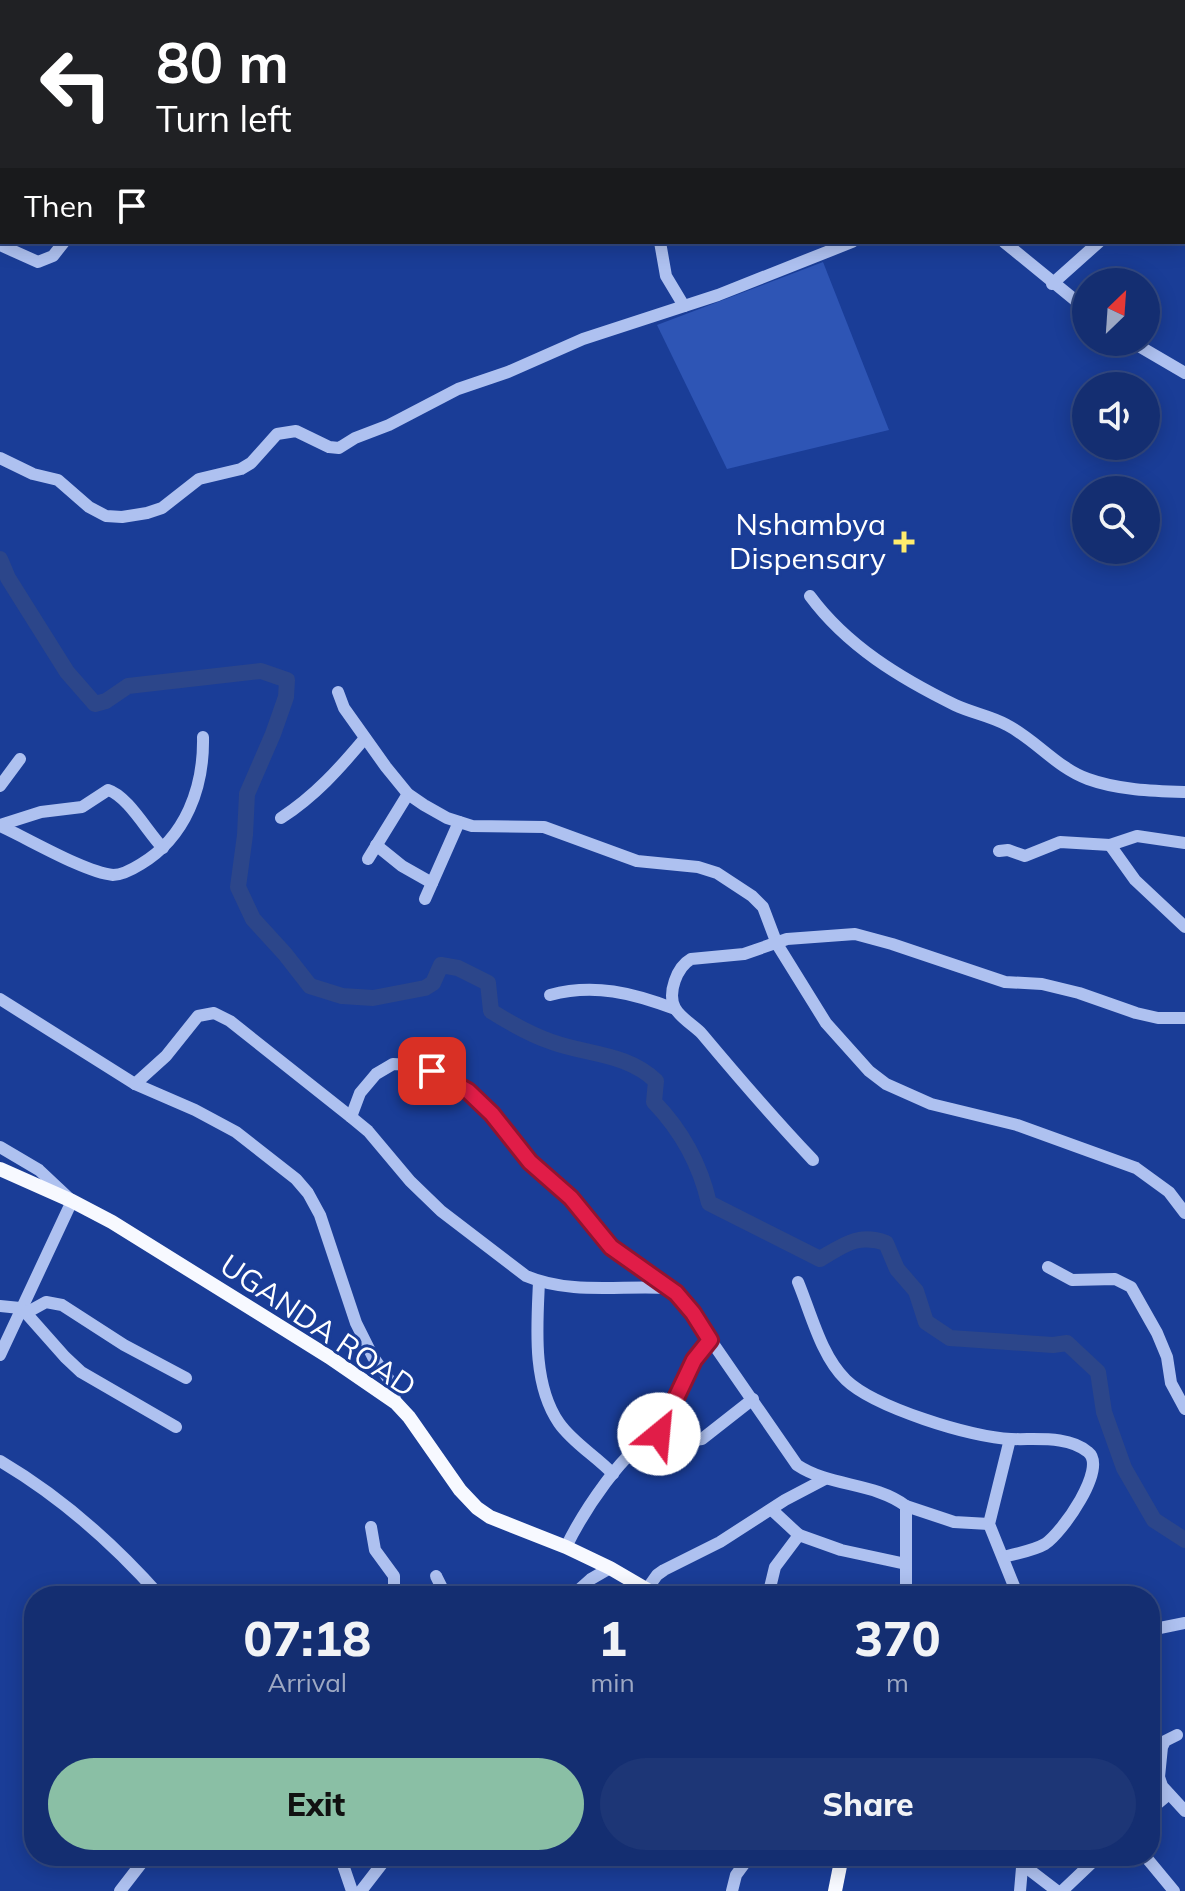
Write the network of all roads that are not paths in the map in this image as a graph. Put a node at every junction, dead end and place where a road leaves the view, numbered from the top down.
1 (62, 244) edge
2 (660, 244) edge
3 (847, 244) edge
4 (1006, 244) edge
5 (1097, 244) edge
6 (0, 245) edge
7 (1052, 284) junction
8 (1072, 299) edge
9 (684, 306) junction
10 (1156, 356) edge
11 (1185, 373) edge
12 (0, 458) edge
13 (810, 596) dead end
14 (338, 692) dead end
15 (203, 737) dead end
16 (365, 738) junction
17 (20, 759) dead end
18 (0, 786) edge
19 (1185, 792) edge
20 (408, 794) junction
21 (281, 818) dead end
22 (459, 822) junction
23 (0, 825) edge
24 (1185, 843) edge
25 (376, 845) junction
26 (1110, 845) junction
27 (163, 848) junction
28 (999, 851) dead end
29 (368, 859) dead end
30 (432, 883) junction
31 (425, 899) dead end
32 (1185, 927) edge
33 (777, 944) junction
34 (550, 995) dead end
35 (0, 999) edge
36 (675, 1009) junction
37 (1185, 1018) edge
38 (135, 1084) junction
39 (351, 1117) junction
40 (0, 1147) edge
41 (813, 1160) dead end
42 (2, 1171) edge
43 (72, 1201) junction
44 (1185, 1213) edge
45 (1048, 1267) dead end
46 (539, 1282) junction
47 (798, 1282) dead end
48 (668, 1288) junction
49 (0, 1306) edge
50 (23, 1311) junction
51 (710, 1340) junction
52 (0, 1355) edge
53 (186, 1378) dead end
54 (753, 1399) junction
55 (396, 1403) junction
56 (1185, 1409) edge
57 (176, 1427) dead end
58 (659, 1434) junction
59 (1010, 1439) junction
60 (0, 1461) edge
61 (613, 1474) junction
62 (825, 1479) junction
63 (906, 1506) junction
64 (772, 1510) junction
65 (989, 1524) junction
66 (371, 1527) dead end
67 (799, 1535) junction
68 (566, 1547) junction
69 (1004, 1557) junction
70 (906, 1564) junction
71 (610, 1568) junction
72 (436, 1576) dead end
73 (150, 1586) edge
74 (394, 1586) edge
75 (441, 1586) edge
76 (583, 1586) edge
77 (641, 1586) edge
78 (656, 1586) edge
79 (770, 1586) edge
80 (906, 1586) edge
81 (1014, 1586) edge
82 (1185, 1623) edge
83 (1160, 1628) edge
84 (1177, 1735) dead end
85 (1160, 1754) edge
86 (1160, 1780) edge
87 (1169, 1794) junction
88 (1160, 1802) edge
89 (1185, 1811) edge
90 (139, 1866) edge
91 (346, 1866) edge
92 (380, 1866) edge
93 (743, 1866) edge
94 (840, 1866) edge
95 (1022, 1866) edge
96 (1029, 1866) edge
97 (1088, 1866) edge
98 (1153, 1866) edge
99 (120, 1891) edge
100 (360, 1891) edge
101 (732, 1891) edge
102 (835, 1891) edge
103 (1020, 1891) edge
104 (1060, 1891) edge
105 (1174, 1891) edge

1 - 6 street
2 - 9 street
3 - 9 street
4 - 7 street
5 - 7 street
7 - 8 street
9 - 12 street
10 - 11 street
13 - 19 street
14 - 16 street
15 - 27 street
16 - 20 street
16 - 21 street
17 - 18 street
20 - 22 street
20 - 25 street
22 - 30 street
22 - 33 street
23 - 27 street
23 - 27 street
24 - 26 street
25 - 29 street
25 - 30 street
26 - 28 street
26 - 32 street
30 - 31 street
33 - 36 street
33 - 37 street
33 - 44 street
34 - 36 street
35 - 38 street
36 - 41 street
38 - 39 street
38 - 55 street
39 - 46 street
39 - 48 street
40 - 43 street
42 - 43 main road, UGANDA ROAD
43 - 50 street
43 - 55 main road, UGANDA ROAD
45 - 56 street
46 - 48 street
46 - 61 street
47 - 59 street
48 - 51 street
49 - 50 street
50 - 52 street
50 - 53 street
50 - 57 street
51 - 54 street
51 - 58 street
54 - 58 street
54 - 62 street
55 - 68 main road, UGANDA ROAD
58 - 61 street
59 - 65 street
59 - 69 street
60 - 73 street
61 - 68 street
62 - 63 street
62 - 64 street
63 - 65 street
63 - 70 street
64 - 67 street
64 - 78 street
65 - 69 street
66 - 74 street
67 - 70 street
67 - 79 street
68 - 71 main road, UGANDA ROAD
69 - 81 street
70 - 80 street
71 - 76 street
71 - 77 main road, UGANDA ROAD
72 - 75 street
82 - 83 street
84 - 85 street
86 - 87 street
87 - 88 street
87 - 89 street
90 - 99 street
91 - 100 street
92 - 100 street
93 - 101 street
94 - 102 main road
95 - 103 street
96 - 104 street
97 - 104 street
98 - 105 street

